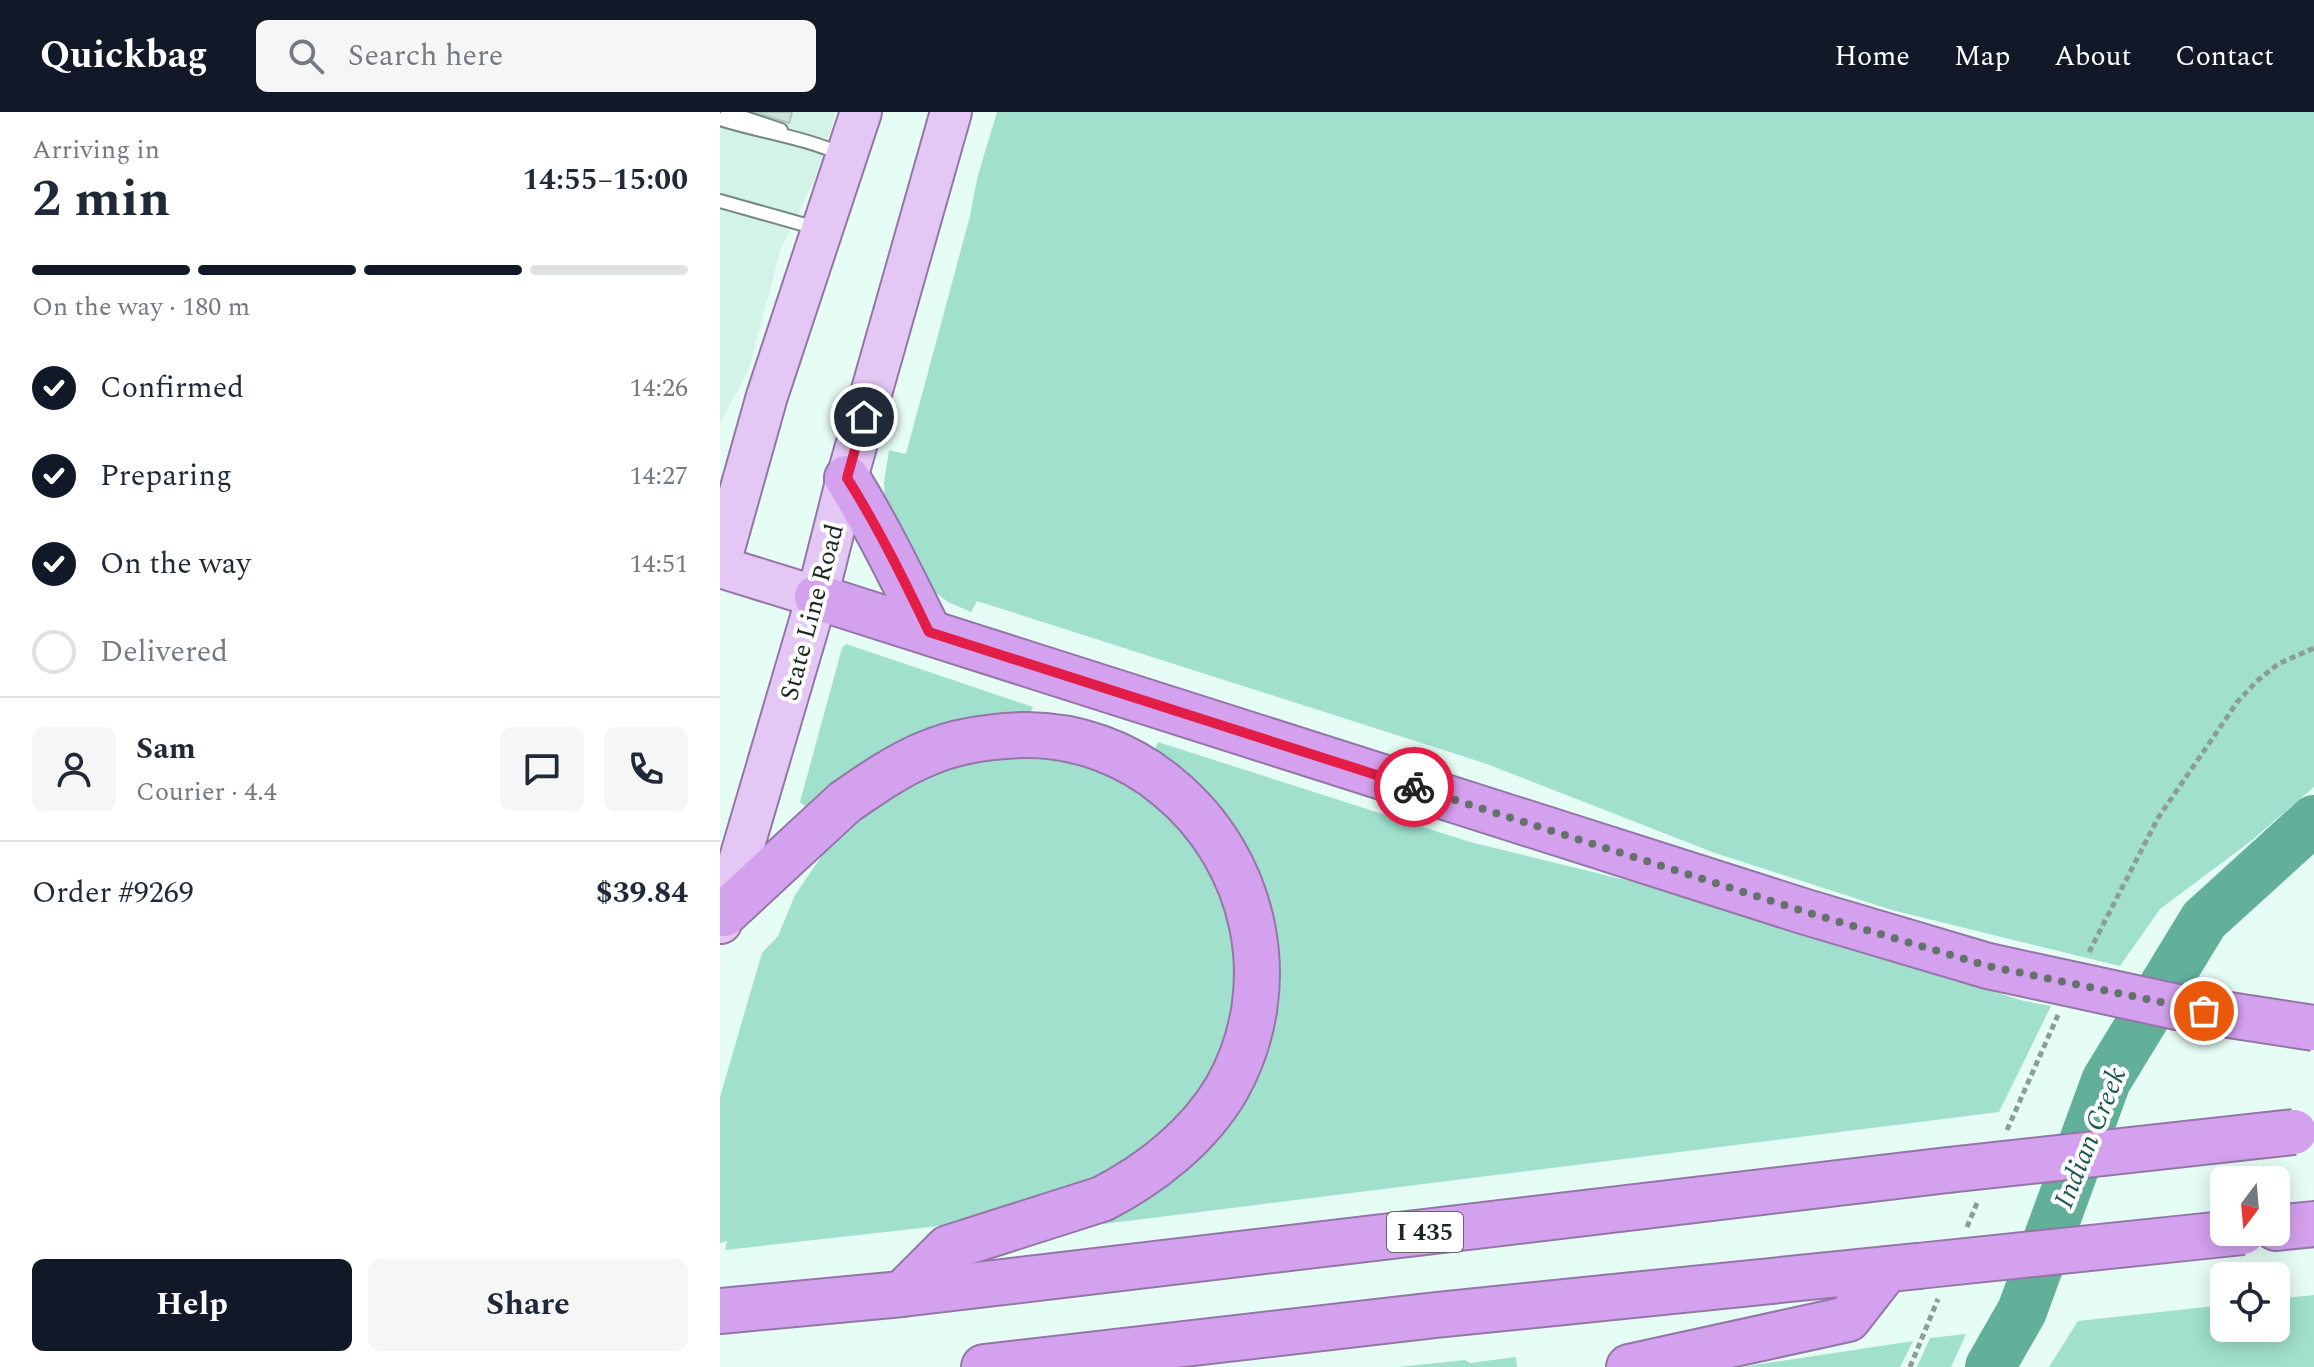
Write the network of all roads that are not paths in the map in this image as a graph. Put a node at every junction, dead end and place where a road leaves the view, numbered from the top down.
1 (727, 112) edge
2 (861, 112) edge
3 (951, 112) edge
4 (720, 119) edge
5 (791, 137) junction
6 (848, 157) junction
7 (720, 201) edge
8 (823, 230) junction
9 (767, 396) junction
10 (720, 462) edge
11 (847, 478) junction
12 (720, 565) edge
13 (817, 597) junction
14 (929, 632) junction
15 (722, 920) edge
16 (2314, 1028) edge
17 (2304, 1131) edge
18 (2314, 1224) edge
19 (2290, 1227) edge
20 (2210, 1235) edge
21 (1903, 1268) junction
22 (902, 1294) junction
23 (720, 1311) edge
24 (984, 1367) edge
25 (1629, 1367) edge

1 - 5 lane
2 - 6 main road
3 - 11 main road, State Line Road
4 - 5 lane
5 - 6 lane
6 - 8 main road
7 - 8 lane
8 - 9 main road
9 - 10 main road
9 - 12 main road
11 - 13 main road, State Line Road
11 - 14 highway
12 - 13 main road
13 - 14 highway
13 - 15 main road, State Line Road
14 - 16 highway, bridge
15 - 22 highway
17 - 22 highway, I 435, bridge
18 - 19 highway
20 - 21 highway, bridge
21 - 24 highway
21 - 25 highway
22 - 23 highway, I 435

